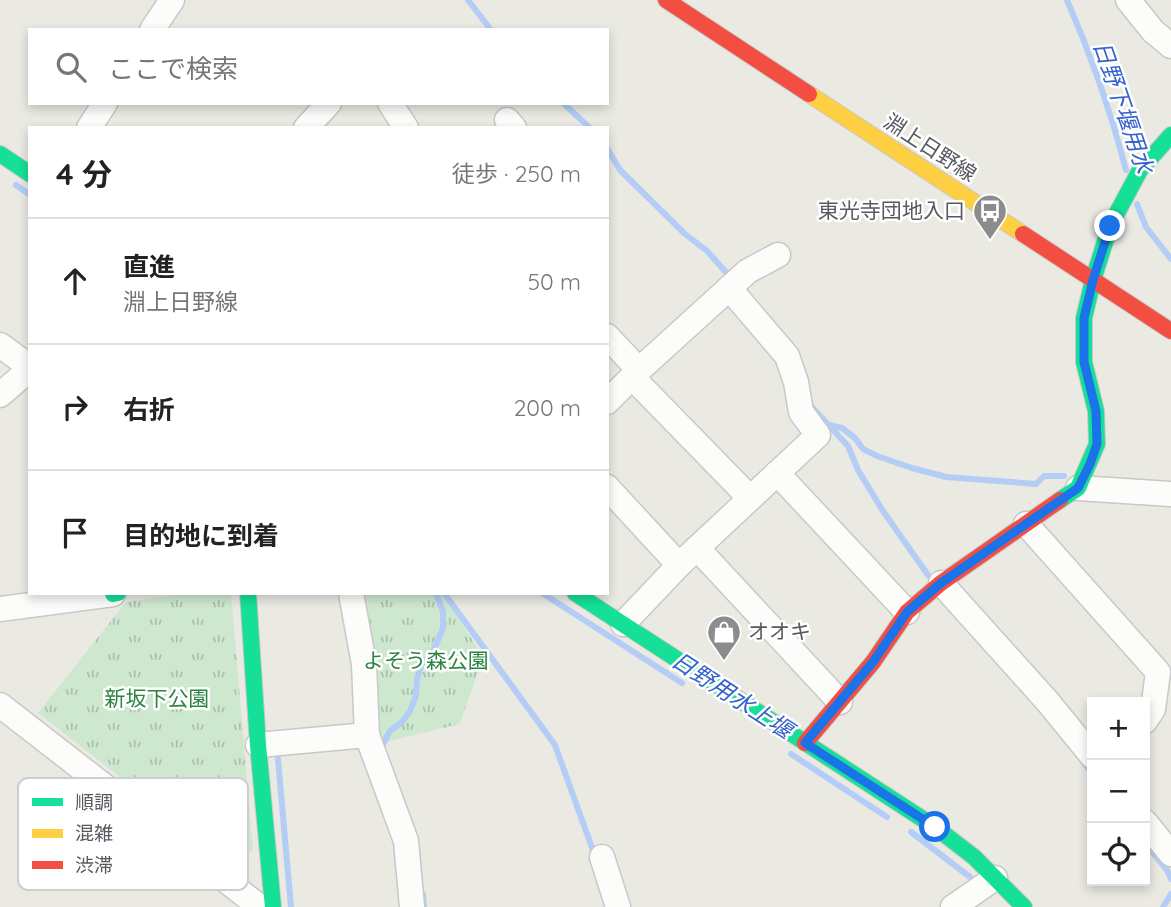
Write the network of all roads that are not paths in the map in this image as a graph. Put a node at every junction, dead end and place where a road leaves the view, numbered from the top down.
1 (172, 0) edge
2 (666, 0) edge
3 (1128, 0) edge
4 (153, 28) edge
5 (1171, 46) edge
6 (104, 105) edge
7 (327, 105) edge
8 (391, 105) edge
9 (90, 126) edge
10 (308, 126) edge
11 (405, 126) edge
12 (1171, 135) edge
13 (0, 154) edge
14 (28, 173) edge
15 (778, 255) dead end
16 (1093, 280) junction
17 (729, 288) junction
18 (1171, 331) edge
19 (609, 339) edge
20 (0, 345) edge
21 (28, 366) edge
22 (28, 370) edge
23 (636, 374) junction
24 (0, 395) edge
25 (609, 400) edge
26 (777, 473) junction
27 (1078, 488) junction
28 (609, 489) edge
29 (1171, 494) edge
30 (750, 498) junction
31 (1026, 524) junction
32 (688, 556) junction
33 (941, 583) junction
34 (107, 595) edge
35 (248, 595) edge
36 (351, 595) edge
37 (578, 595) edge
38 (0, 609) edge
39 (907, 612) junction
40 (623, 624) junction
41 (840, 702) junction
42 (0, 705) edge
43 (1150, 714) edge
44 (366, 735) junction
45 (805, 743) junction
46 (258, 745) junction
47 (1087, 750) edge
48 (94, 778) edge
49 (1146, 823) edge
50 (1171, 854) edge
51 (602, 858) dead end
52 (995, 878) junction
53 (238, 890) edge
54 (260, 907) edge
55 (273, 907) edge
56 (412, 907) edge
57 (618, 907) edge
58 (953, 907) edge
59 (1024, 907) edge

1 - 4 street
2 - 16 main road, 淵上日野線
3 - 5 street
6 - 9 street
7 - 10 street
8 - 11 street
12 - 16 main road
13 - 14 main road
15 - 17 street
16 - 18 main road, 淵上日野線
16 - 27 main road
17 - 23 street
17 - 26 street
19 - 23 street
20 - 21 street
22 - 24 street
23 - 25 street
23 - 30 street
26 - 30 street
26 - 39 street
27 - 29 street
27 - 31 main road
28 - 32 street
30 - 32 street
31 - 33 main road
31 - 43 street
32 - 40 street
32 - 41 street
33 - 39 main road
33 - 47 street
34 - 38 street
35 - 46 main road
36 - 44 street
37 - 40 main road
39 - 41 main road
40 - 45 main road
41 - 45 main road
42 - 48 street
44 - 46 street
44 - 56 street
45 - 52 main road
46 - 55 main road
49 - 50 street
51 - 57 street
52 - 58 street
52 - 59 main road
53 - 54 street

